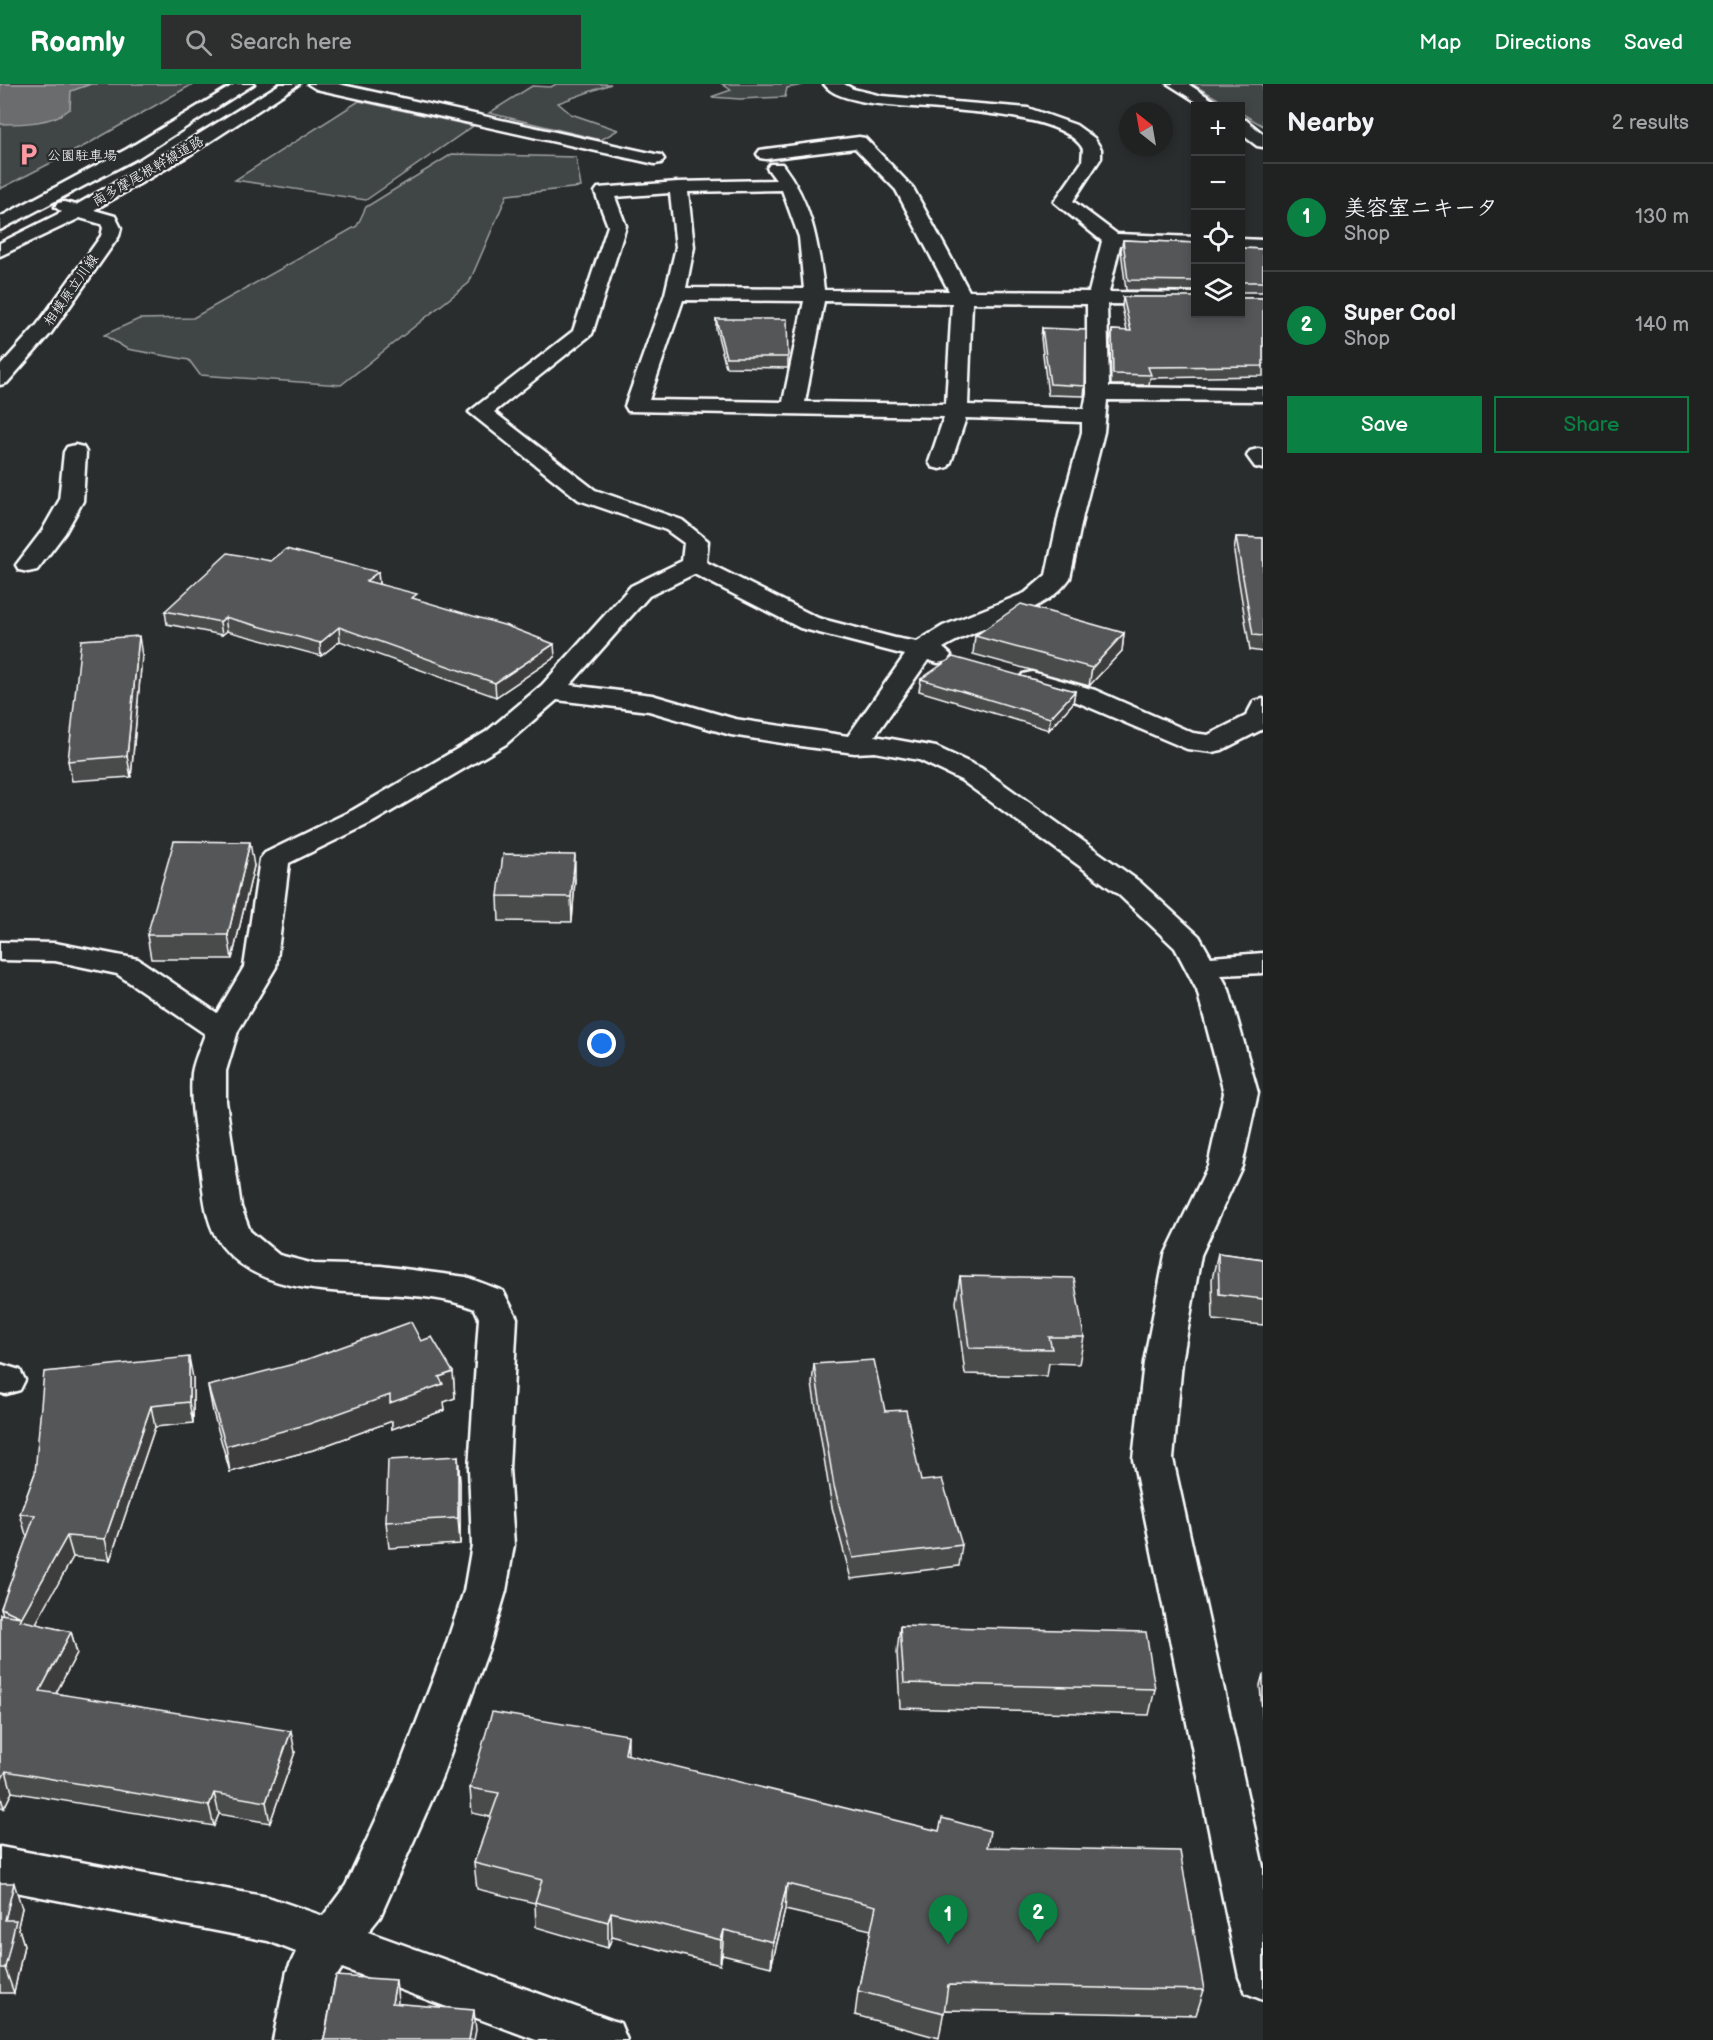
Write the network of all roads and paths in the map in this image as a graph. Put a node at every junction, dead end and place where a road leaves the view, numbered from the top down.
1 (216, 84) edge
2 (246, 84) edge
3 (291, 84) edge
4 (316, 84) edge
5 (832, 84) edge
6 (1176, 84) edge
7 (1207, 102) edge
8 (165, 113) dead end
9 (1245, 128) edge
10 (1263, 142) edge
11 (655, 159) dead end
12 (789, 184) junction
13 (678, 187) junction
14 (42, 202) junction
15 (80, 210) junction
16 (0, 224) edge
17 (1112, 239) junction
18 (1191, 243) edge
19 (1245, 245) edge
20 (1263, 246) edge
21 (0, 250) edge
22 (675, 294) junction
23 (815, 295) junction
24 (962, 297) junction
25 (1097, 298) junction
26 (1191, 299) edge
27 (0, 379) edge
28 (1098, 393) junction
29 (1263, 395) edge
30 (794, 408) junction
31 (957, 411) junction
32 (1093, 416) junction
33 (75, 452) dead end
34 (940, 462) dead end
35 (28, 565) dead end
36 (694, 565) junction
37 (922, 650) junction
38 (966, 662) edge
39 (1010, 674) edge
40 (551, 691) junction
41 (1263, 707) edge
42 (855, 745) junction
43 (0, 951) edge
44 (1263, 963) edge
45 (1200, 967) junction
46 (222, 1031) junction
47 (0, 1868) edge
48 (334, 1942) junction
49 (1263, 1977) edge
50 (298, 2040) edge
51 (602, 2040) edge

1 - 8 street
2 - 14 street, 南多摩尾根幹線道路
3 - 15 street, 南多摩尾根幹線道路
4 - 11 street
5 - 17 street
6 - 7 street
9 - 10 street
12 - 13 street
12 - 23 street
12 - 24 street
13 - 22 street
13 - 36 street
14 - 15 street
14 - 16 street, 南多摩尾根幹線道路
15 - 21 street, 南多摩尾根幹線道路
15 - 27 street, 相模原立川線
17 - 18 street
17 - 25 street
19 - 20 street
22 - 23 street
22 - 30 street
23 - 24 street
23 - 30 street
24 - 25 street
24 - 31 street
25 - 26 street
25 - 28 street
28 - 29 street
28 - 32 street
30 - 31 street
31 - 32 street
31 - 34 street
32 - 37 street
33 - 35 street
36 - 37 street
36 - 40 street
37 - 38 street
37 - 42 street
39 - 41 street
40 - 42 street
40 - 46 street
42 - 45 street
43 - 46 street
44 - 45 street
45 - 49 street
46 - 48 street
47 - 48 street
48 - 50 street
48 - 51 street

